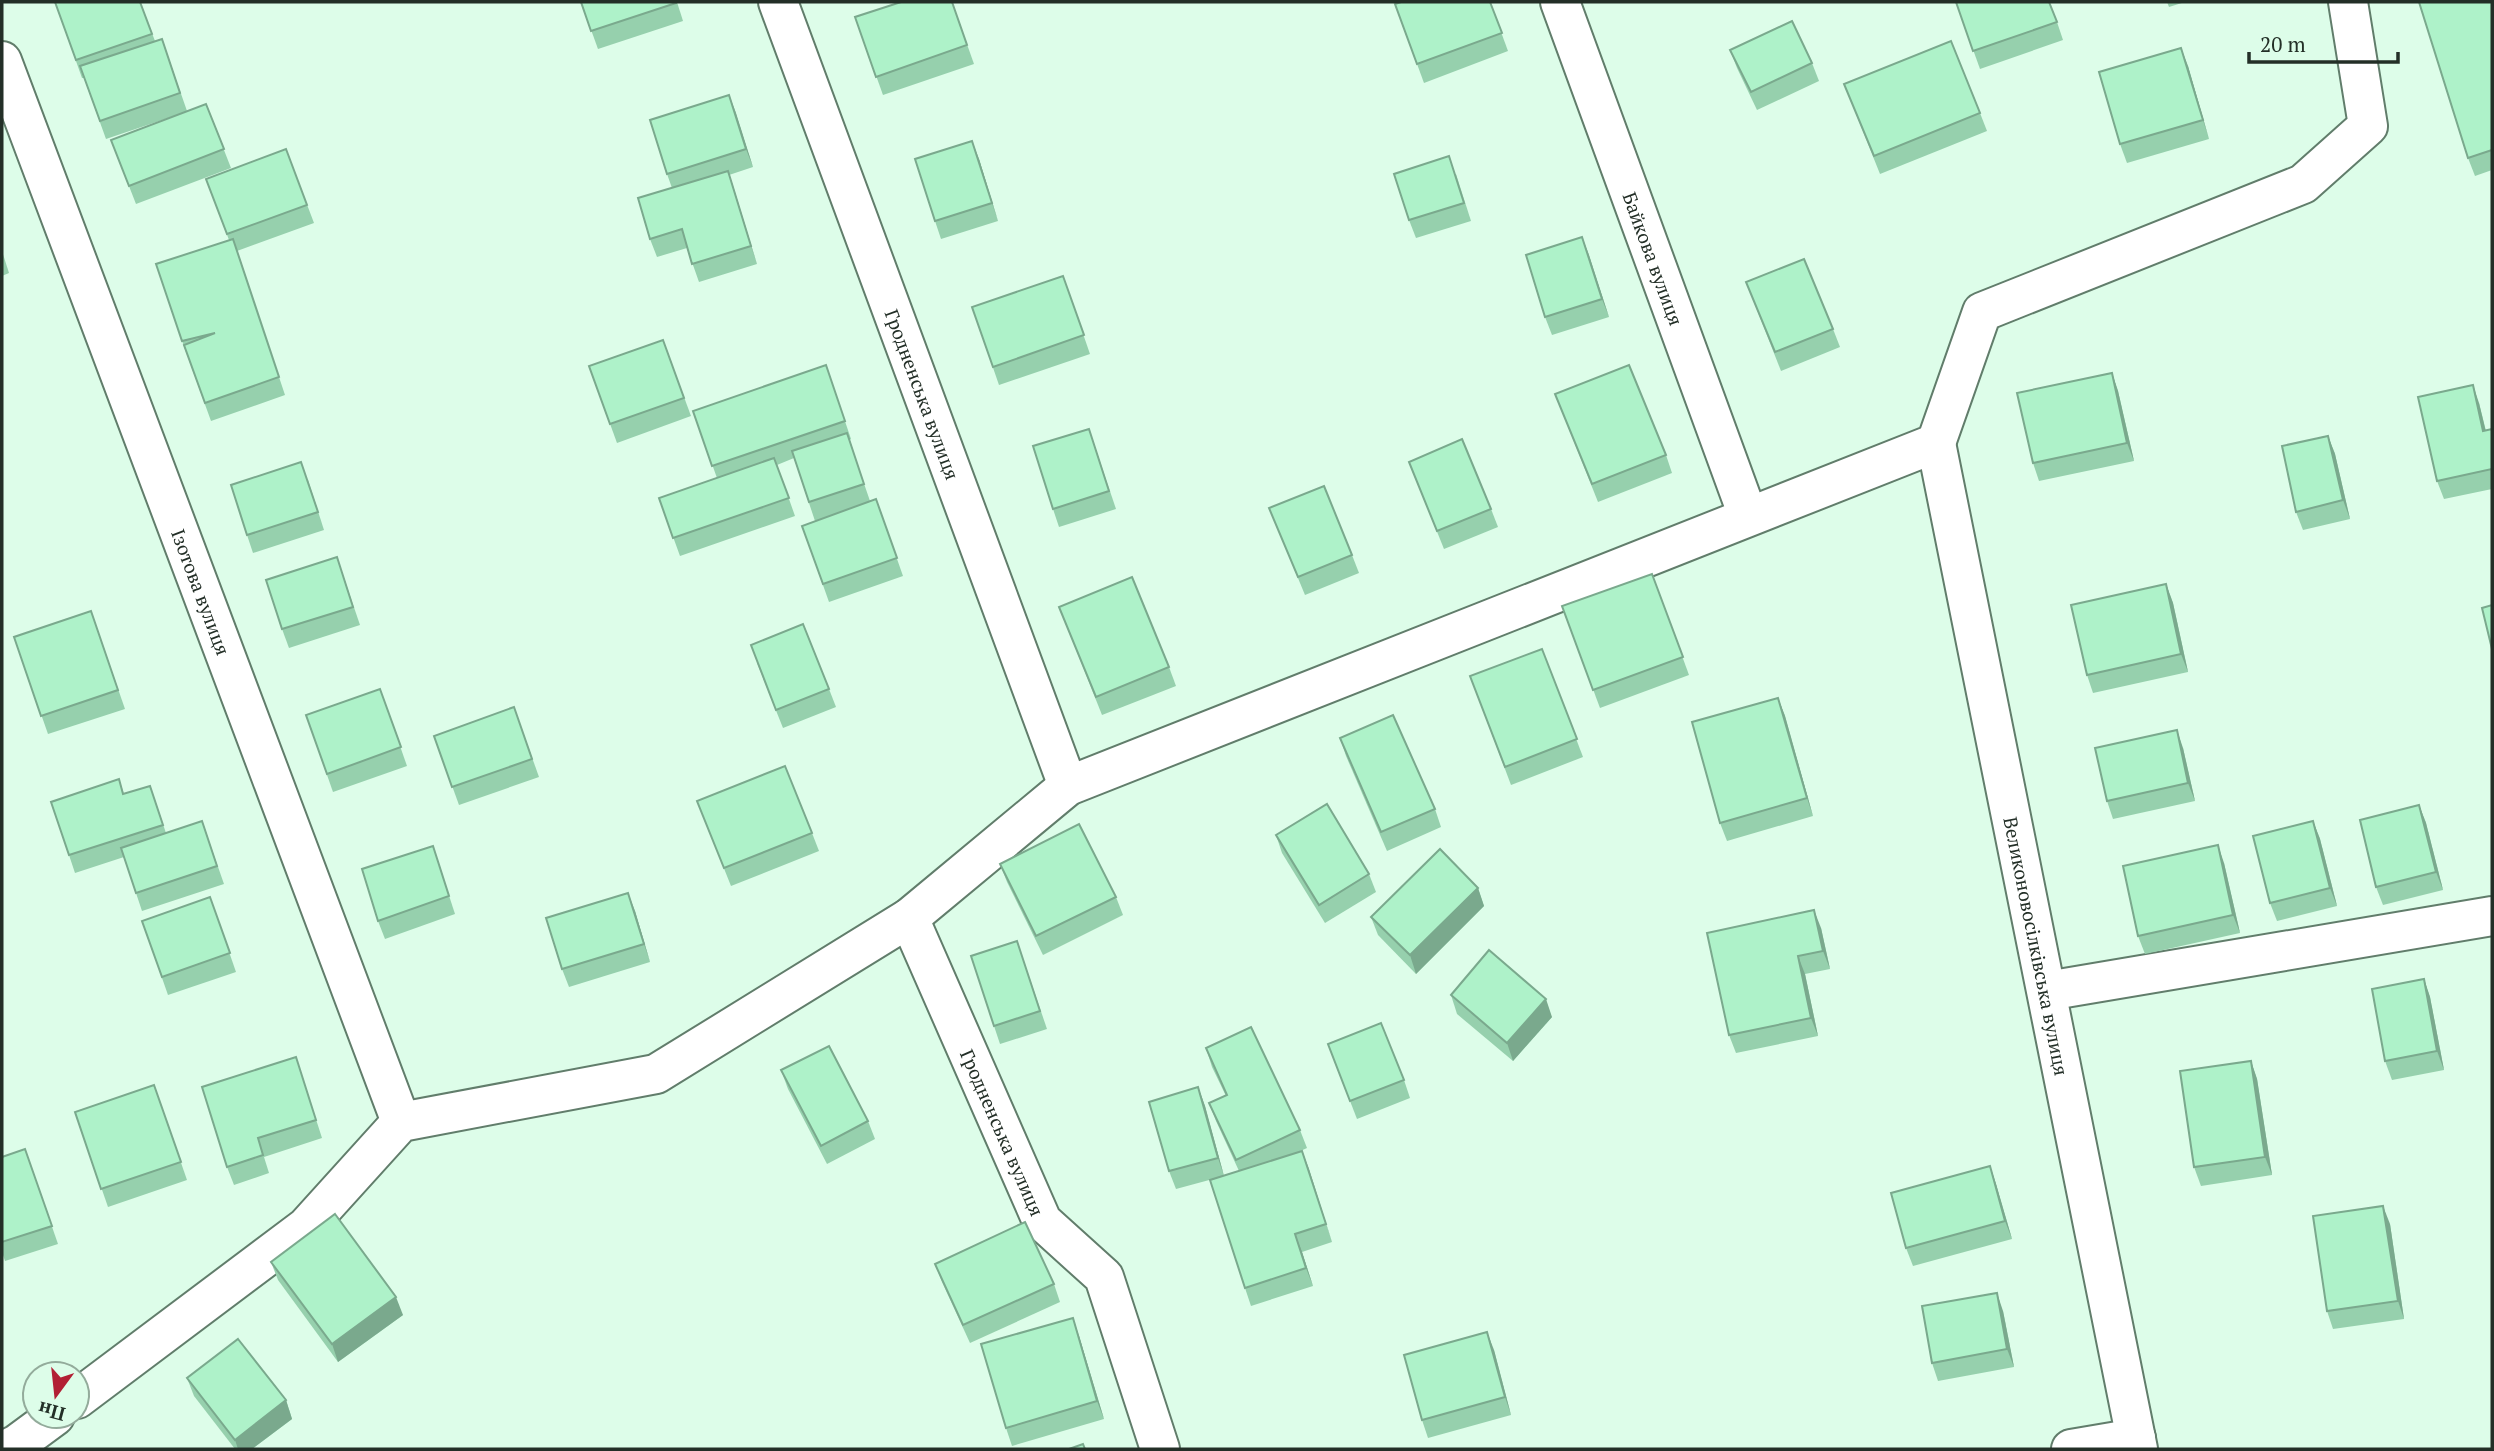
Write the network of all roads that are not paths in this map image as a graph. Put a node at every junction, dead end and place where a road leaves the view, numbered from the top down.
1 (778, 2) edge
2 (1560, 2) edge
3 (2348, 2) edge
4 (2, 61) edge
5 (1936, 443) junction
6 (1748, 516) junction
7 (1068, 786) junction
8 (2492, 916) edge
9 (909, 918) junction
10 (2047, 991) junction
11 (401, 1122) junction
12 (91, 1388) edge
13 (36, 1430) edge
14 (2137, 1444) edge
15 (7, 1449) edge
16 (1160, 1449) edge
17 (2071, 1449) edge

1 - 7 street, Гродненська вулиця
2 - 6 street, Байкова вулиця
3 - 5 street
4 - 11 street, Ізотова вулиця
5 - 6 street
5 - 10 street, Великоновосілківська вулиця
6 - 7 street
7 - 9 street
8 - 10 street
9 - 11 street
9 - 16 street, Гродненська вулиця
10 - 14 street, Великоновосілківська вулиця
11 - 12 street
13 - 15 street
14 - 17 street

